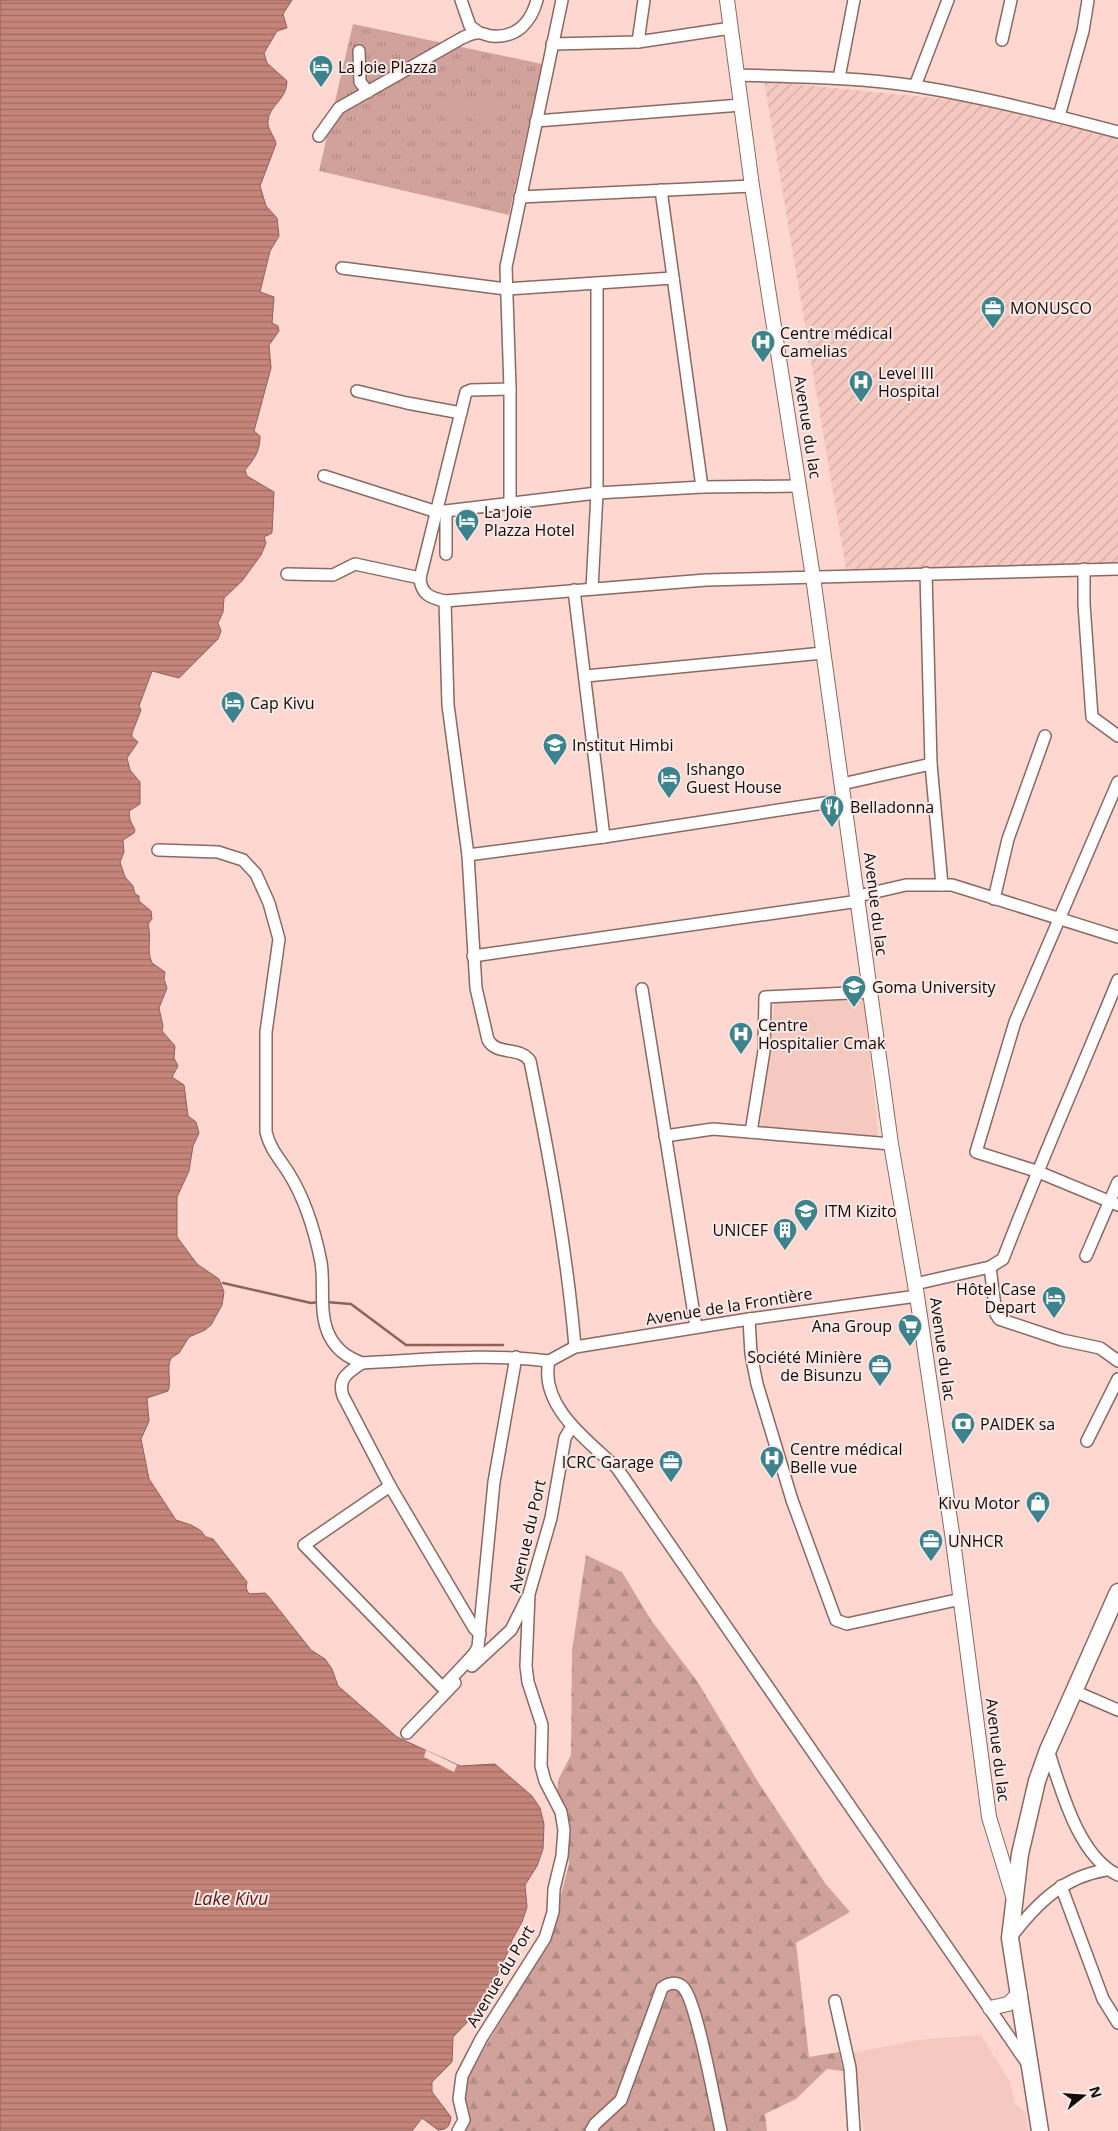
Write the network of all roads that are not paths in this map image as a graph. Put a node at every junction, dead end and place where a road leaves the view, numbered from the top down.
1 (462, 0) edge
2 (537, 0) edge
3 (562, 0) edge
4 (644, 0) edge
5 (727, 0) edge
6 (854, 0) edge
7 (948, 0) edge
8 (1011, 0) edge
9 (1088, 0) edge
10 (731, 28) junction
11 (478, 32) junction
12 (1002, 40) dead end
13 (638, 42) junction
14 (552, 44) junction
15 (359, 51) dead end
16 (737, 74) junction
17 (839, 78) junction
18 (915, 86) junction
19 (368, 92) junction
20 (741, 105) junction
21 (1058, 116) junction
22 (536, 121) junction
23 (1118, 132) edge
24 (319, 136) dead end
25 (752, 186) junction
26 (661, 190) junction
27 (520, 197) junction
28 (342, 268) dead end
29 (673, 278) junction
30 (597, 283) junction
31 (506, 289) junction
32 (510, 389) junction
33 (358, 391) dead end
34 (461, 413) junction
35 (324, 476) dead end
36 (800, 486) junction
37 (702, 487) junction
38 (598, 493) junction
39 (510, 502) junction
40 (441, 511) junction
41 (446, 554) dead end
42 (1084, 569) junction
43 (1118, 569) edge
44 (926, 573) junction
45 (288, 574) dead end
46 (813, 577) junction
47 (420, 578) junction
48 (592, 589) junction
49 (574, 590) junction
50 (445, 602) junction
51 (823, 653) junction
52 (586, 676) junction
53 (1045, 736) dead end
54 (1118, 736) edge
55 (931, 764) junction
56 (1118, 782) edge
57 (842, 784) junction
58 (844, 800) junction
59 (604, 837) junction
60 (158, 850) dead end
61 (468, 855) junction
62 (942, 885) junction
63 (858, 899) junction
64 (994, 899) junction
65 (1061, 918) junction
66 (1118, 937) edge
67 (473, 956) junction
68 (1118, 980) edge
69 (642, 989) dead end
70 (870, 992) junction
71 (751, 1132) junction
72 (665, 1136) junction
73 (891, 1144) junction
74 (1036, 1171) junction
75 (1118, 1182) edge
76 (1114, 1203) edge
77 (1086, 1256) dead end
78 (990, 1267) junction
79 (916, 1290) junction
80 (749, 1319) junction
81 (696, 1327) junction
82 (575, 1347) junction
83 (516, 1357) junction
84 (549, 1361) junction
85 (1118, 1361) edge
86 (362, 1362) junction
87 (1118, 1379) edge
88 (572, 1426) junction
89 (1087, 1441) dead end
90 (390, 1486) junction
91 (1118, 1592) edge
92 (529, 1594) junction
93 (961, 1599) junction
94 (480, 1634) junction
95 (1074, 1691) junction
96 (1118, 1710) edge
97 (407, 1733) dead end
98 (1048, 1750) junction
99 (1106, 1870) junction
100 (1118, 1875) edge
101 (1061, 1886) junction
102 (1014, 1900) junction
103 (1010, 1938) junction
104 (1020, 1993) junction
105 (836, 2002) dead end
106 (990, 2008) junction
107 (1118, 2023) edge
108 (1033, 2071) junction
109 (458, 2131) edge
110 (591, 2131) edge
111 (721, 2131) edge
112 (854, 2131) edge
113 (1040, 2131) edge

1 - 11 street
2 - 11 street
3 - 14 street
4 - 13 street
5 - 10 main road, Avenue du lac
6 - 17 street
7 - 18 street
8 - 12 street
9 - 21 street
10 - 13 street
10 - 16 main road, Avenue du lac
11 - 19 street
13 - 14 street
14 - 22 street
15 - 19 street
16 - 17 street
16 - 20 main road, Avenue du lac
17 - 18 street
18 - 21 street
19 - 24 street
20 - 22 street
20 - 25 main road, Avenue du lac
21 - 23 street
22 - 27 street
25 - 26 street
25 - 36 main road, Avenue du lac
26 - 27 street
26 - 29 street
27 - 31 street
28 - 31 street
29 - 30 street
29 - 37 street
30 - 31 street
30 - 38 street
31 - 32 street
32 - 34 street
32 - 39 street
33 - 34 street
34 - 40 street
35 - 40 street
36 - 37 street
36 - 46 main road, Avenue du lac
37 - 38 street
38 - 39 street
38 - 48 street
39 - 40 street
40 - 41 street
40 - 47 street
42 - 43 street
42 - 44 street
42 - 54 street
44 - 46 street
44 - 55 street
45 - 47 street
46 - 48 street
46 - 51 main road, Avenue du lac
47 - 50 street
48 - 49 street
49 - 50 street
49 - 52 street
50 - 61 street
51 - 52 street
51 - 57 main road, Avenue du lac
52 - 59 street
53 - 64 street
55 - 57 street
55 - 62 street
56 - 65 street
57 - 58 main road, Avenue du lac
58 - 59 street
58 - 63 main road, Avenue du lac
59 - 61 street
60 - 86 street
61 - 67 street
62 - 63 street
62 - 64 street
63 - 67 street
63 - 70 main road, Avenue du lac
64 - 65 street
65 - 66 street
65 - 74 street
67 - 82 street
68 - 74 street
69 - 72 street
70 - 71 street
70 - 73 main road, Avenue du lac
71 - 72 street
71 - 73 street
72 - 81 street
73 - 79 main road, Avenue du lac
74 - 76 street
74 - 78 street
75 - 76 street
76 - 77 street
78 - 79 street, Avenue de la Frontière
78 - 85 street
79 - 80 street, Avenue de la Frontière
79 - 93 main road, Avenue du lac
80 - 81 street, Avenue de la Frontière
80 - 93 street
81 - 82 street, Avenue de la Frontière
82 - 84 street, Avenue de la Frontière
83 - 84 street
83 - 86 street
83 - 94 street
84 - 88 street
86 - 90 street
87 - 89 street
88 - 92 street, Avenue du Port
88 - 106 street
90 - 94 street
90 - 94 street
91 - 95 highway
92 - 97 street
92 - 109 street, Avenue du Port
93 - 102 main road, Avenue du lac
95 - 96 street
95 - 98 highway
98 - 99 street
98 - 102 highway
99 - 100 street
99 - 101 street
101 - 103 street
101 - 107 street
102 - 103 highway
103 - 104 highway
104 - 106 main road
104 - 108 highway
105 - 112 street
106 - 108 street
108 - 113 highway
110 - 111 street

